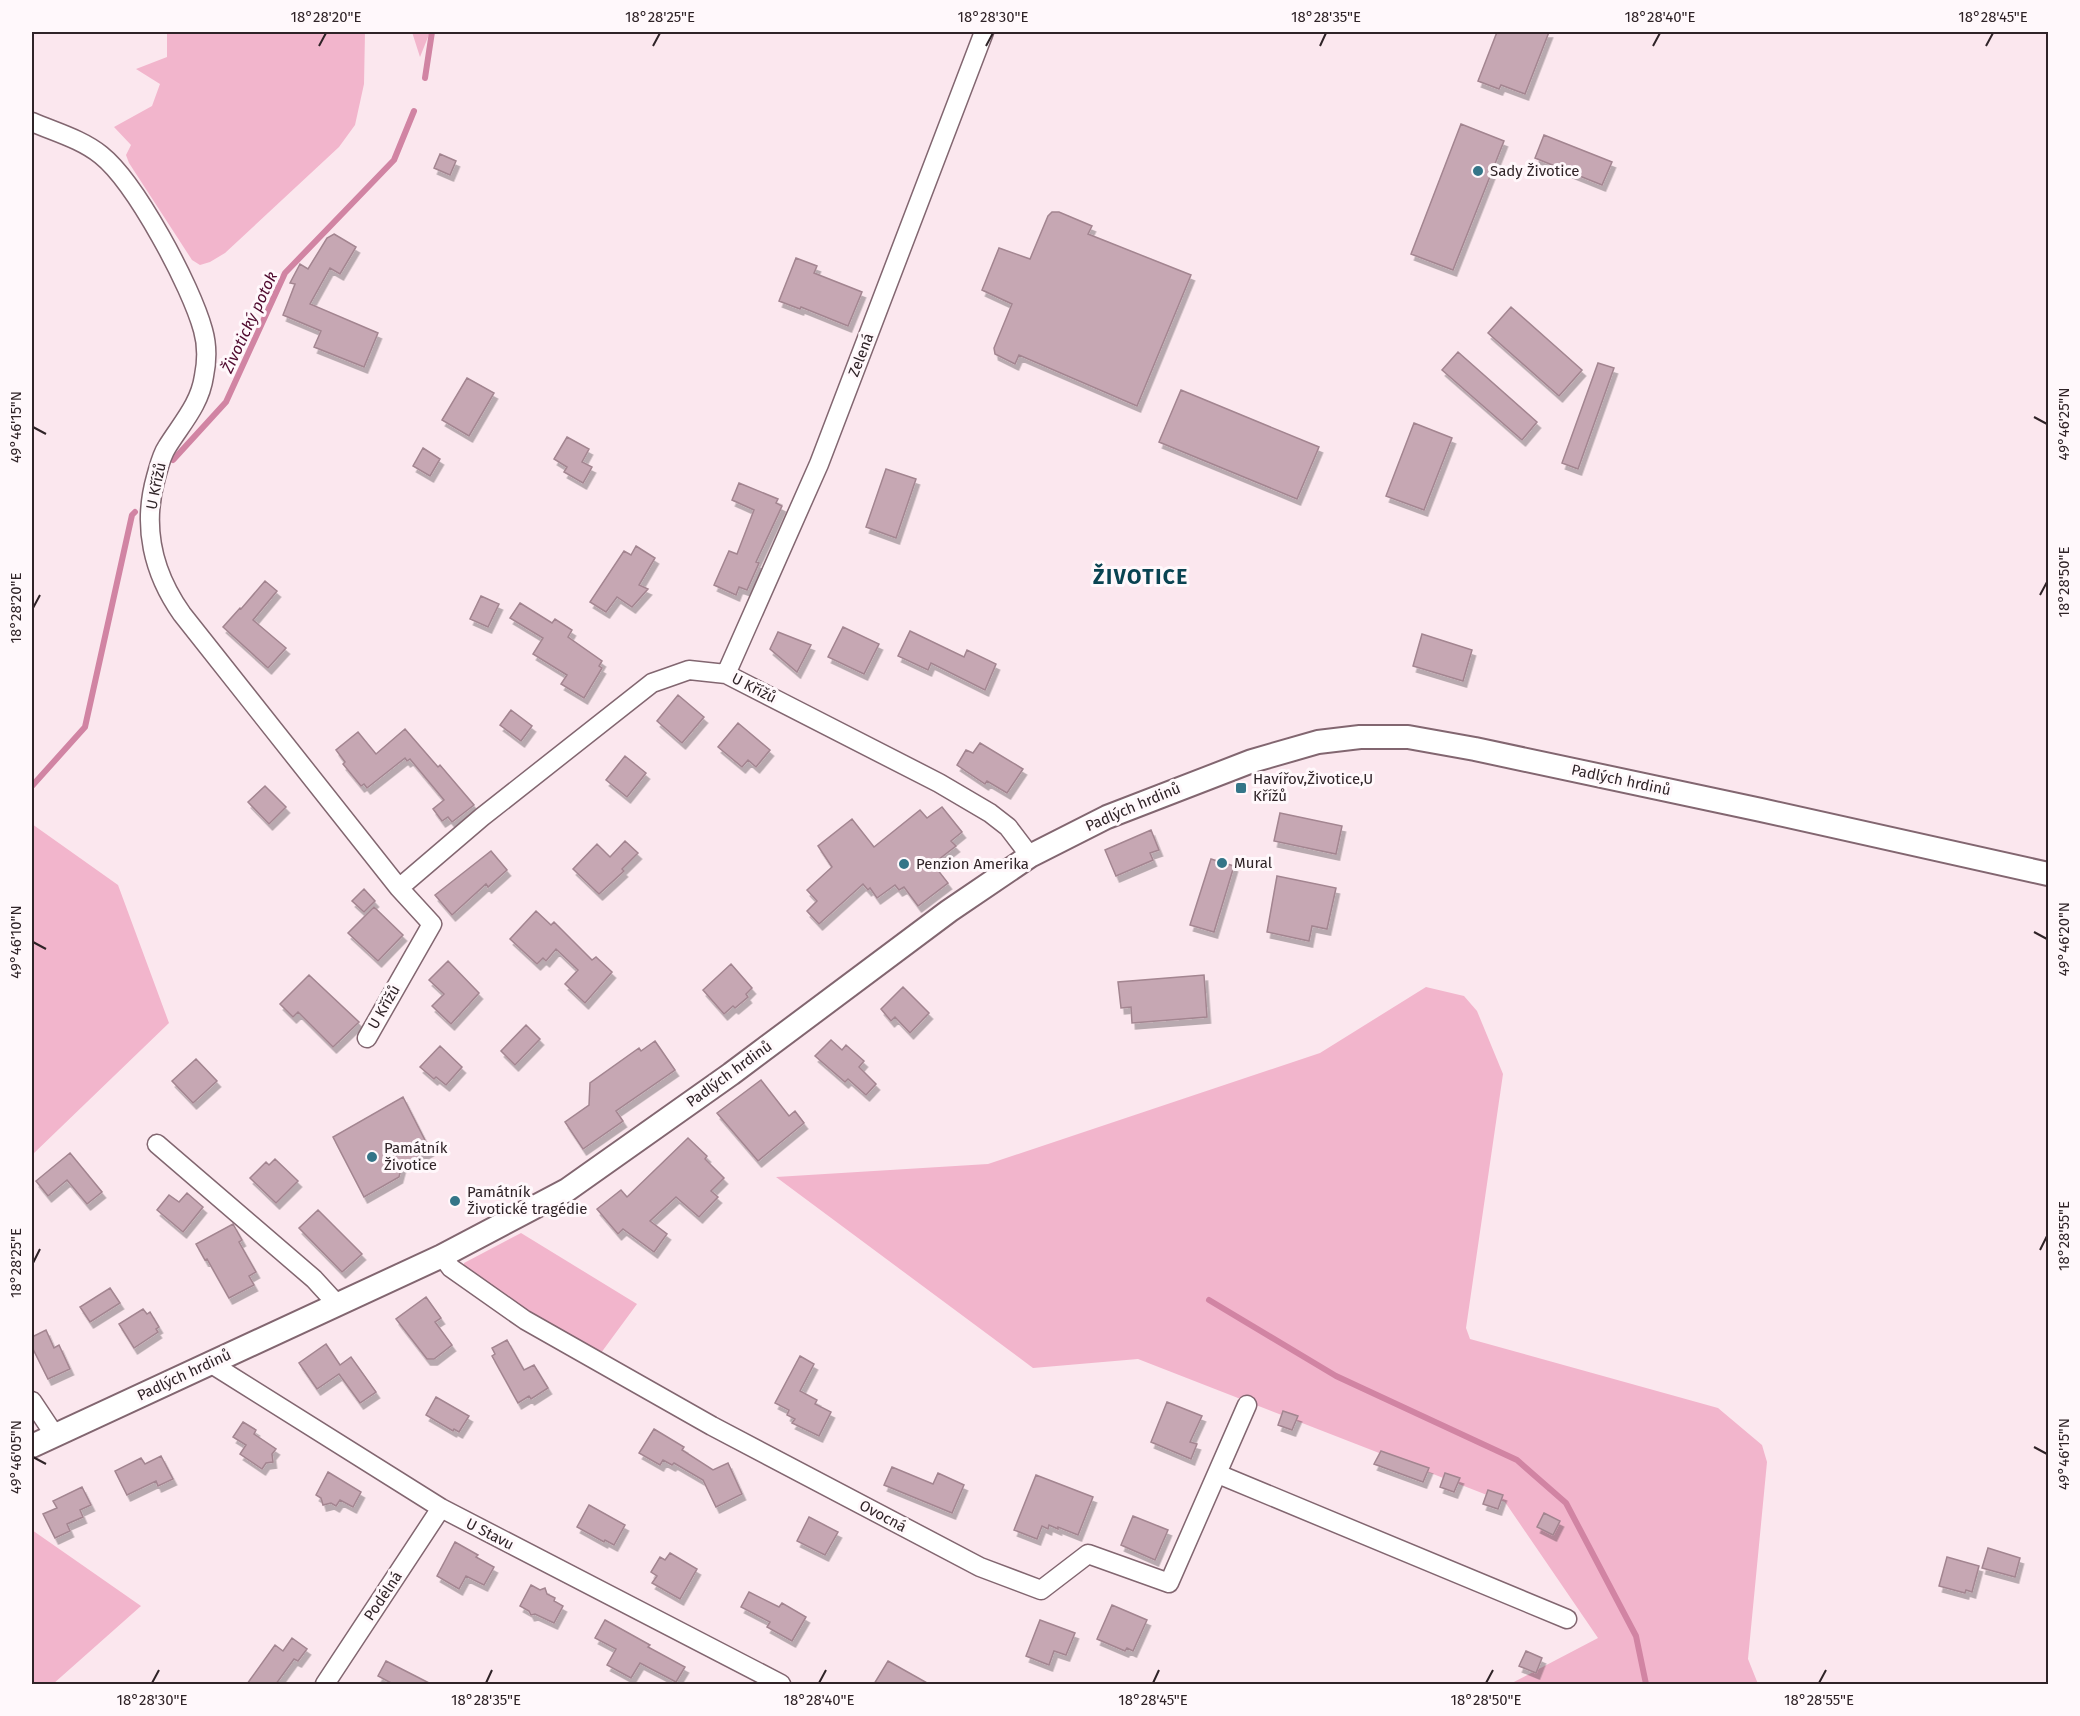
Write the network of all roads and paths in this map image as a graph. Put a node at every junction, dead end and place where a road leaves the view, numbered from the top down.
1 (984, 32) edge
2 (32, 122) edge
3 (726, 674) junction
4 (1030, 856) junction
5 (2049, 874) edge
6 (399, 888) junction
7 (367, 1038) dead end
8 (157, 1144) dead end
9 (441, 1256) junction
10 (336, 1303) junction
11 (210, 1363) junction
12 (32, 1401) edge
13 (1247, 1406) dead end
14 (54, 1434) junction
15 (32, 1446) edge
16 (1218, 1474) junction
17 (441, 1508) junction
18 (1567, 1619) dead end
19 (325, 1684) edge
20 (781, 1684) edge

1 - 3 street, Zelená
2 - 6 street, U Křížů
3 - 4 street, U Křížů
3 - 6 street, U Křížů
4 - 5 street, Padlých hrdinů
4 - 9 street, Padlých hrdinů
6 - 7 street, U Křížů
8 - 10 street
9 - 10 street, Padlých hrdinů
9 - 16 street, Ovocná
10 - 11 street, Padlých hrdinů
11 - 14 street, Padlých hrdinů
11 - 17 street, U Stavu
12 - 14 street
13 - 16 street, Ovocná
14 - 15 street, Padlých hrdinů
16 - 18 street
17 - 19 street, Podélná
17 - 20 street, U Stavu

